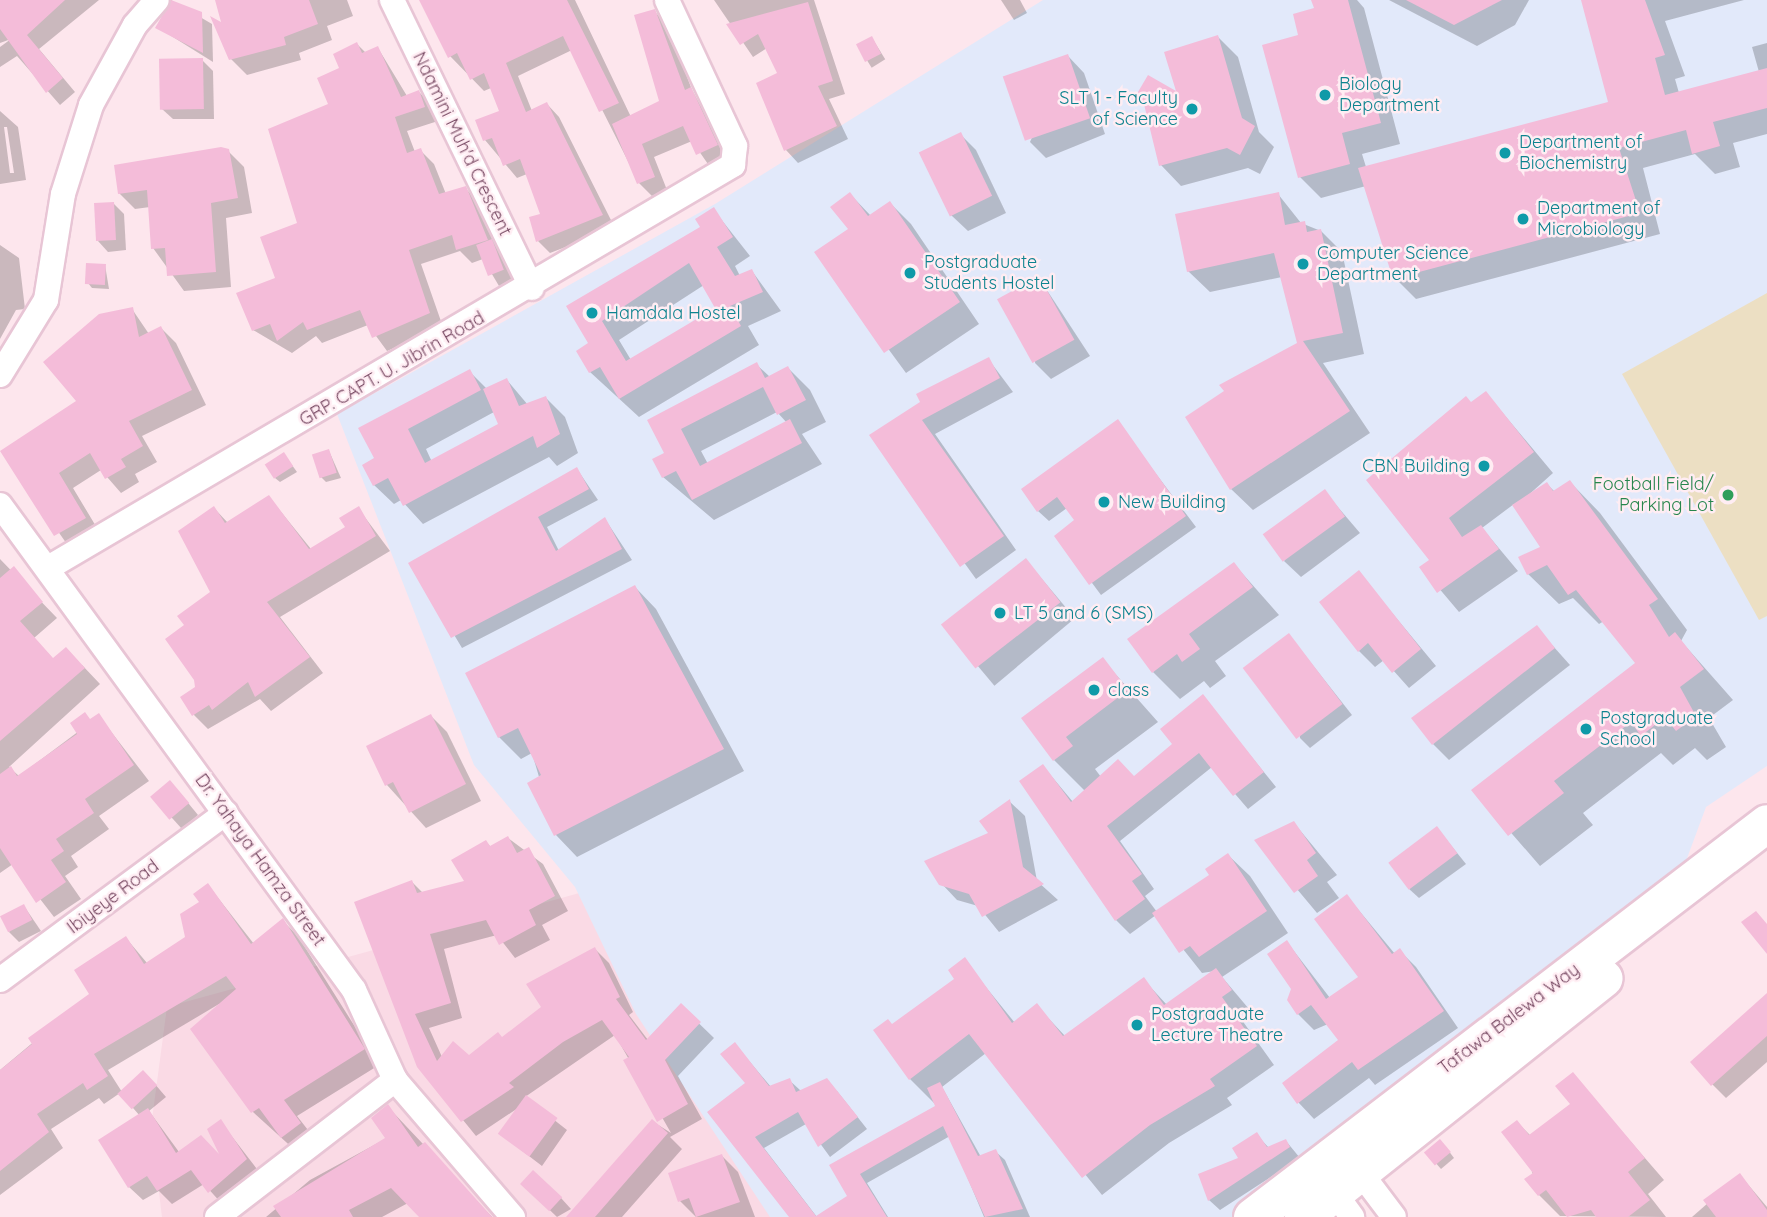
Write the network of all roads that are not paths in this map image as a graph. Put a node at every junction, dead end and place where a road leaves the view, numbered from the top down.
1 (157, 0) edge
2 (392, 0) edge
3 (667, 0) edge
4 (532, 288) junction
5 (0, 375) edge
6 (0, 505) edge
7 (48, 568) junction
8 (226, 813) junction
9 (1767, 822) edge
10 (1767, 852) edge
11 (0, 980) edge
12 (395, 1080) junction
13 (1349, 1194) edge
14 (217, 1217) edge
15 (513, 1217) edge
16 (1252, 1217) edge
17 (1303, 1217) edge
18 (1394, 1217) edge

1 - 5 street
2 - 4 street, Ndamini Muh'd Crescent
3 - 4 street, GRP. CAPT. U. Jibrin Road
4 - 7 street, GRP. CAPT. U. Jibrin Road
6 - 7 street, Dr. Yahaya Hamza Street
7 - 8 street, Dr. Yahaya Hamza Street
8 - 11 street, Ibiyeye Road
8 - 12 street, Dr. Yahaya Hamza Street
9 - 16 main road, Tafawa Balewa Way
10 - 13 main road, Tafawa Balewa Way
12 - 14 street
12 - 15 street, Dr. Yahaya Hamza Street
13 - 17 main road, Tafawa Balewa Way
13 - 18 street

